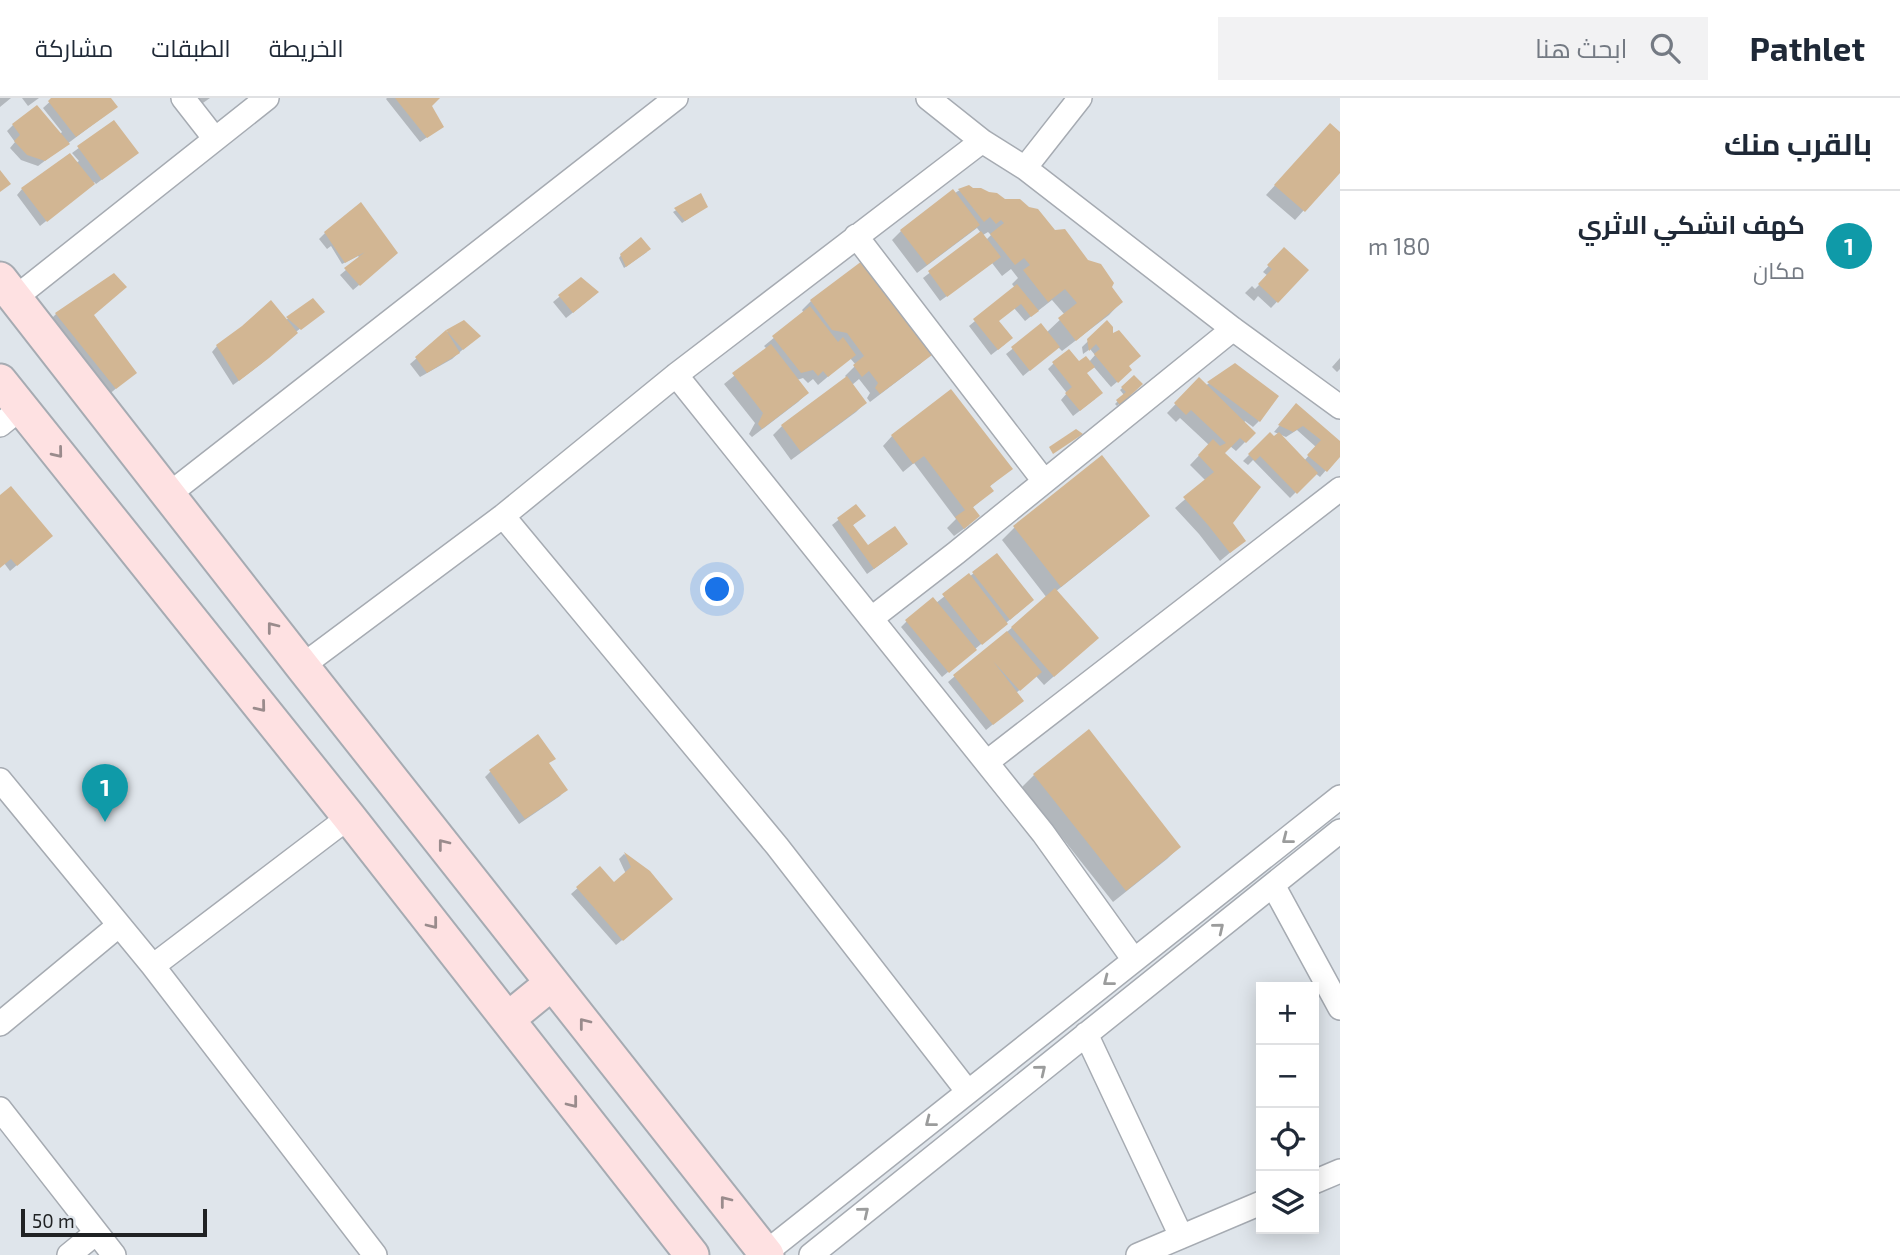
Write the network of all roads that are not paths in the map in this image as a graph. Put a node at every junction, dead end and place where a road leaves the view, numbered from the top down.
1 (183, 98) edge
2 (267, 98) edge
3 (676, 98) edge
4 (928, 98) edge
5 (1080, 98) edge
6 (215, 139) junction
7 (982, 141) junction
8 (1025, 168) junction
9 (856, 236) junction
10 (7, 289) edge
11 (1233, 329) junction
12 (676, 375) junction
13 (0, 381) edge
14 (1340, 407) edge
15 (11, 416) edge
16 (1044, 481) junction
17 (1340, 489) edge
18 (169, 495) junction
19 (503, 516) junction
20 (872, 618) junction
21 (302, 666) junction
22 (987, 762) junction
23 (0, 780) edge
24 (1340, 797) edge
25 (349, 817) junction
26 (1340, 831) edge
27 (1273, 884) junction
28 (118, 926) junction
29 (1134, 960) junction
30 (153, 966) junction
31 (552, 983) junction
32 (1340, 1008) edge
33 (508, 1019) junction
34 (0, 1024) edge
35 (1086, 1034) junction
36 (968, 1092) junction
37 (0, 1109) edge
38 (1340, 1171) edge
39 (1319, 1180) edge
40 (1256, 1205) edge
41 (96, 1233) junction
42 (1181, 1236) junction
43 (766, 1254) edge
44 (69, 1255) edge
45 (114, 1255) edge
46 (375, 1255) edge
47 (692, 1255) edge
48 (811, 1255) edge
49 (1138, 1255) edge

1 - 6 street
2 - 6 street
3 - 18 street
4 - 7 street
5 - 8 street
6 - 10 street
7 - 8 street
7 - 9 street
8 - 11 street
9 - 12 street
9 - 16 street
10 - 18 main road
11 - 14 street
11 - 16 street
12 - 19 street
12 - 20 street
13 - 15 main road
15 -> 25 main road
16 - 20 street
17 - 22 street
21 -> 18 main road
19 - 21 street
19 - 36 street
20 - 22 street
31 -> 21 main road
22 - 29 street
23 - 28 street
24 -> 29 street
25 - 30 street
25 -> 33 main road
26 - 27 street
27 - 32 street
35 -> 27 street
28 - 30 street
28 - 34 street
29 -> 36 street
30 - 46 street
31 - 33 main road
43 -> 31 main road
33 -> 47 main road
35 - 42 street
48 -> 35 street
36 -> 43 street
37 - 41 street
38 - 39 street
40 - 42 street
41 - 44 street
41 - 45 street
42 - 49 street

